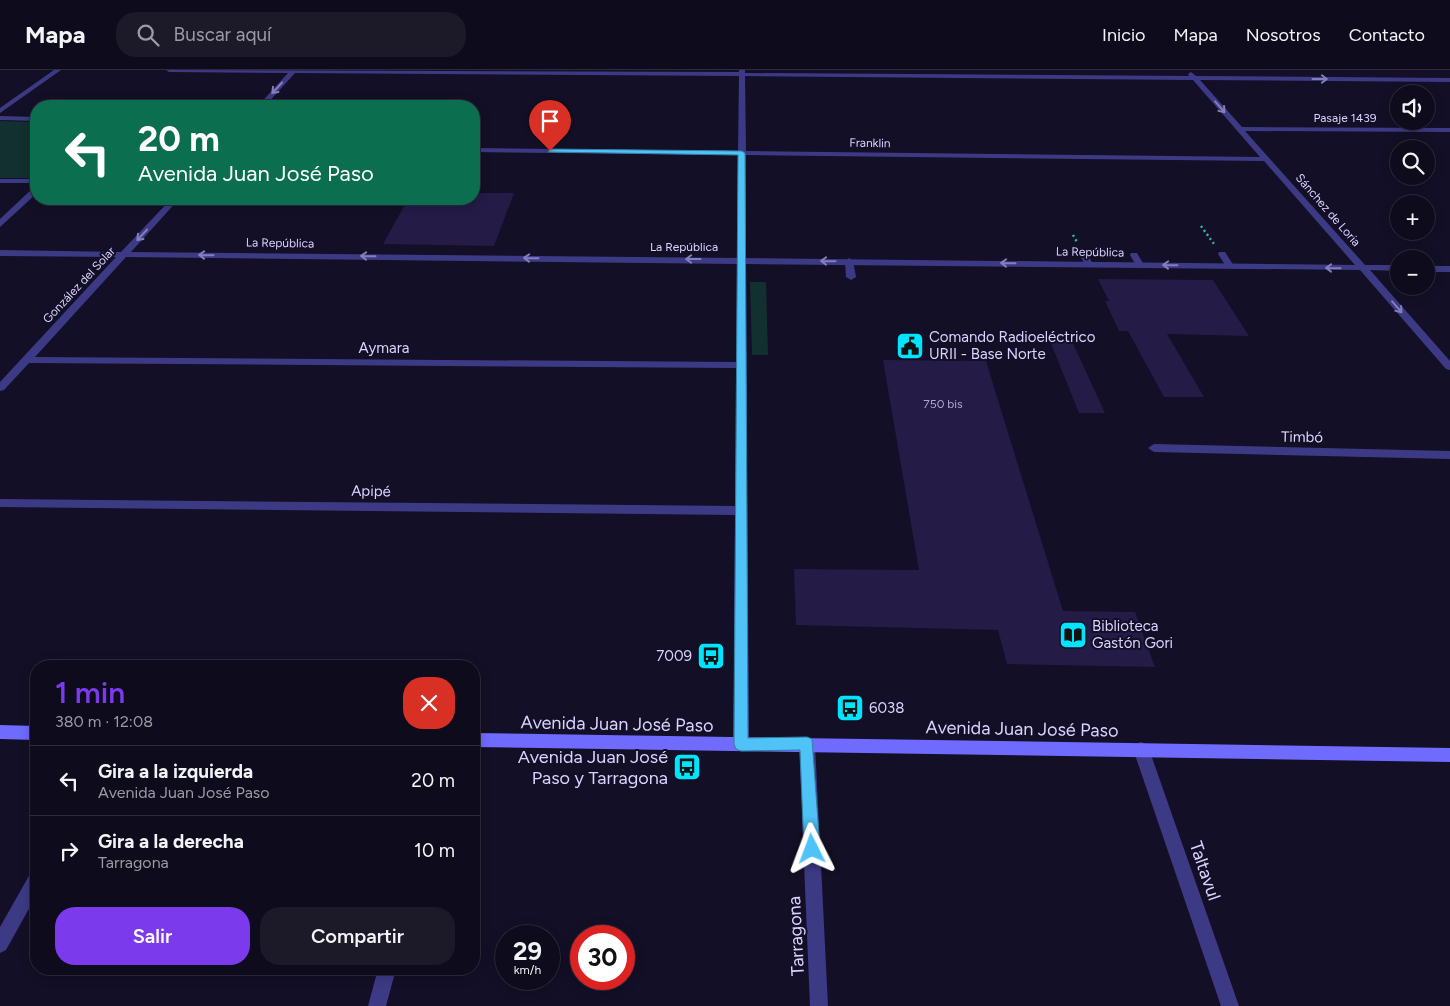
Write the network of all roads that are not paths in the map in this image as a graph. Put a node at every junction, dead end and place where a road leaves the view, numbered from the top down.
1 (58, 70) edge
2 (169, 70) edge
3 (294, 70) edge
4 (1188, 70) edge
5 (742, 72) edge
6 (1195, 78) junction
7 (1450, 80) edge
8 (266, 100) edge
9 (0, 111) edge
10 (0, 118) edge
11 (30, 119) edge
12 (1240, 129) junction
13 (1450, 130) edge
14 (480, 150) edge
15 (742, 153) junction
16 (1266, 159) junction
17 (0, 181) edge
18 (30, 181) edge
19 (30, 196) edge
20 (169, 205) edge
21 (0, 224) edge
22 (0, 253) edge
23 (124, 254) junction
24 (1083, 254) dead end
25 (1222, 254) road end
26 (1134, 255) dead end
27 (742, 260) junction
28 (849, 261) junction
29 (1089, 264) junction
30 (1140, 265) junction
31 (1230, 266) junction
32 (1363, 268) junction
33 (1390, 268) edge
34 (1435, 269) edge
35 (1450, 269) edge
36 (851, 277) dead end
37 (26, 360) junction
38 (742, 365) junction
39 (1450, 367) edge
40 (0, 388) edge
41 (1154, 448) dead end
42 (1450, 455) edge
43 (0, 503) edge
44 (741, 511) junction
45 (0, 732) edge
46 (30, 732) edge
47 (480, 740) edge
48 (741, 744) junction
49 (807, 744) junction
50 (1141, 750) junction
51 (1450, 755) edge
52 (30, 891) edge
53 (0, 944) edge
54 (385, 975) edge
55 (377, 1006) edge
56 (819, 1006) edge
57 (1230, 1006) edge

1 - 9 street
2 - 3 street
3 - 5 street
3 -> 8 street
4 - 6 street, Sánchez de Loria
5 - 6 street
5 - 15 street
6 -> 7 street
6 -> 12 street, Sánchez de Loria
10 - 11 street
12 - 13 street, Pasaje 1439
12 - 16 street, Sánchez de Loria
14 - 15 street, Franklin
15 - 16 street, Franklin
15 - 27 street
16 - 32 street, Sánchez de Loria
17 - 18 street
19 - 21 street
20 -> 23 street, González del Solar
22 - 23 street, La República
27 -> 23 street, La República
23 - 37 street, González del Solar
24 - 29 street
25 - 31 street
26 - 30 street
28 -> 27 street, La República
27 - 38 street
29 -> 28 street, La República
28 - 36 street
29 - 30 street, La República
31 -> 30 street, La República
32 -> 31 street, La República
32 - 33 street, La República
32 -> 39 street, Sánchez de Loria
34 - 35 street
37 - 38 street, Aymara
37 - 40 street, González del Solar
38 - 44 street
41 - 42 street, Timbó
43 - 44 street, Apipé
44 - 48 street
45 - 46 main road
47 - 48 main road, Avenida Juan José Paso
48 - 49 main road, Avenida Juan José Paso
49 - 50 main road, Avenida Juan José Paso
49 - 56 street, Tarragona
50 - 51 main road, Avenida Juan José Paso
50 - 57 street, Taltavul
52 - 53 street
54 - 55 street

